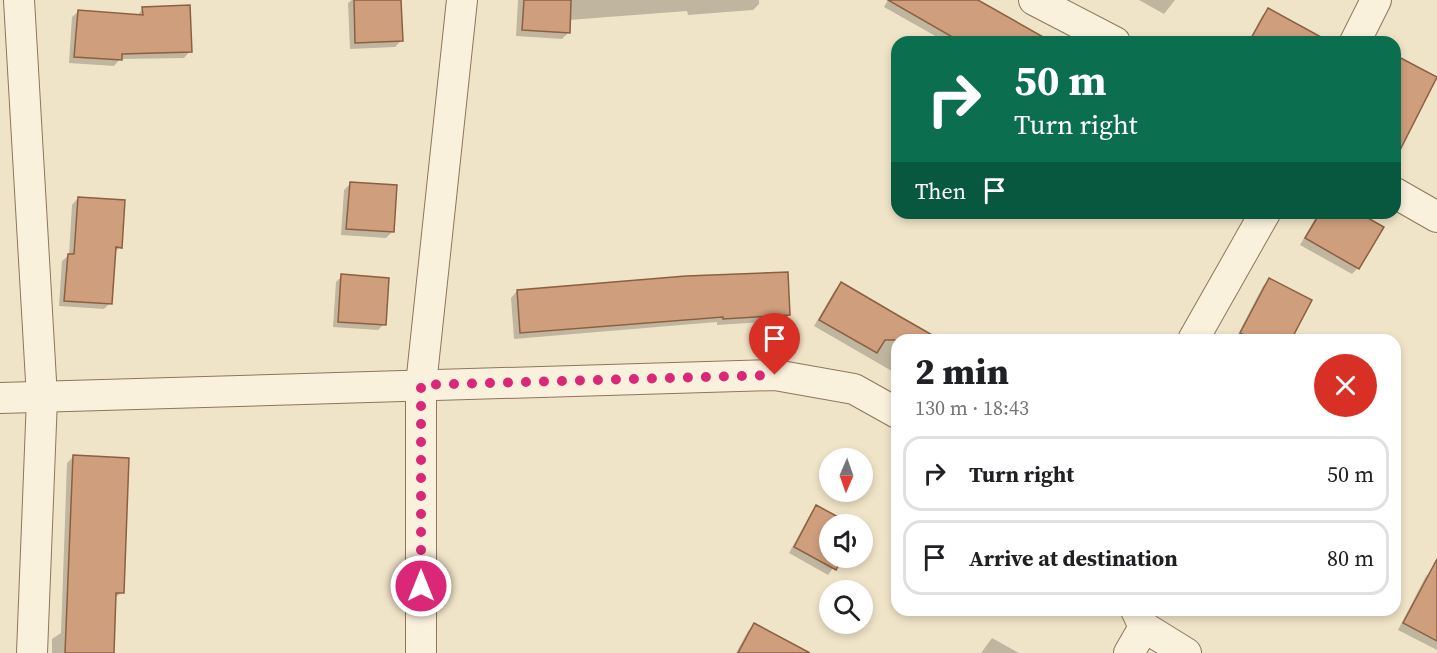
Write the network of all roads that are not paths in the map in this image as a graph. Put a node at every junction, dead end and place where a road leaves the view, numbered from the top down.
1 (19, 0) edge
2 (462, 0) edge
3 (1034, 0) edge
4 (1376, 0) edge
5 (1103, 36) edge
6 (1358, 36) edge
7 (1401, 197) edge
8 (1437, 218) edge
9 (1262, 219) edge
10 (1196, 334) edge
11 (421, 385) junction
12 (0, 398) edge
13 (42, 398) junction
14 (891, 410) edge
15 (1140, 619) edge
16 (32, 653) edge
17 (421, 653) edge
18 (1129, 653) edge
19 (1186, 653) edge

1 - 13 street
2 - 11 street
3 - 5 street
4 - 6 street
7 - 8 street
9 - 10 street
11 - 13 street
11 - 14 street
11 - 17 street
12 - 13 street
13 - 16 street
15 - 18 street
15 - 19 street

